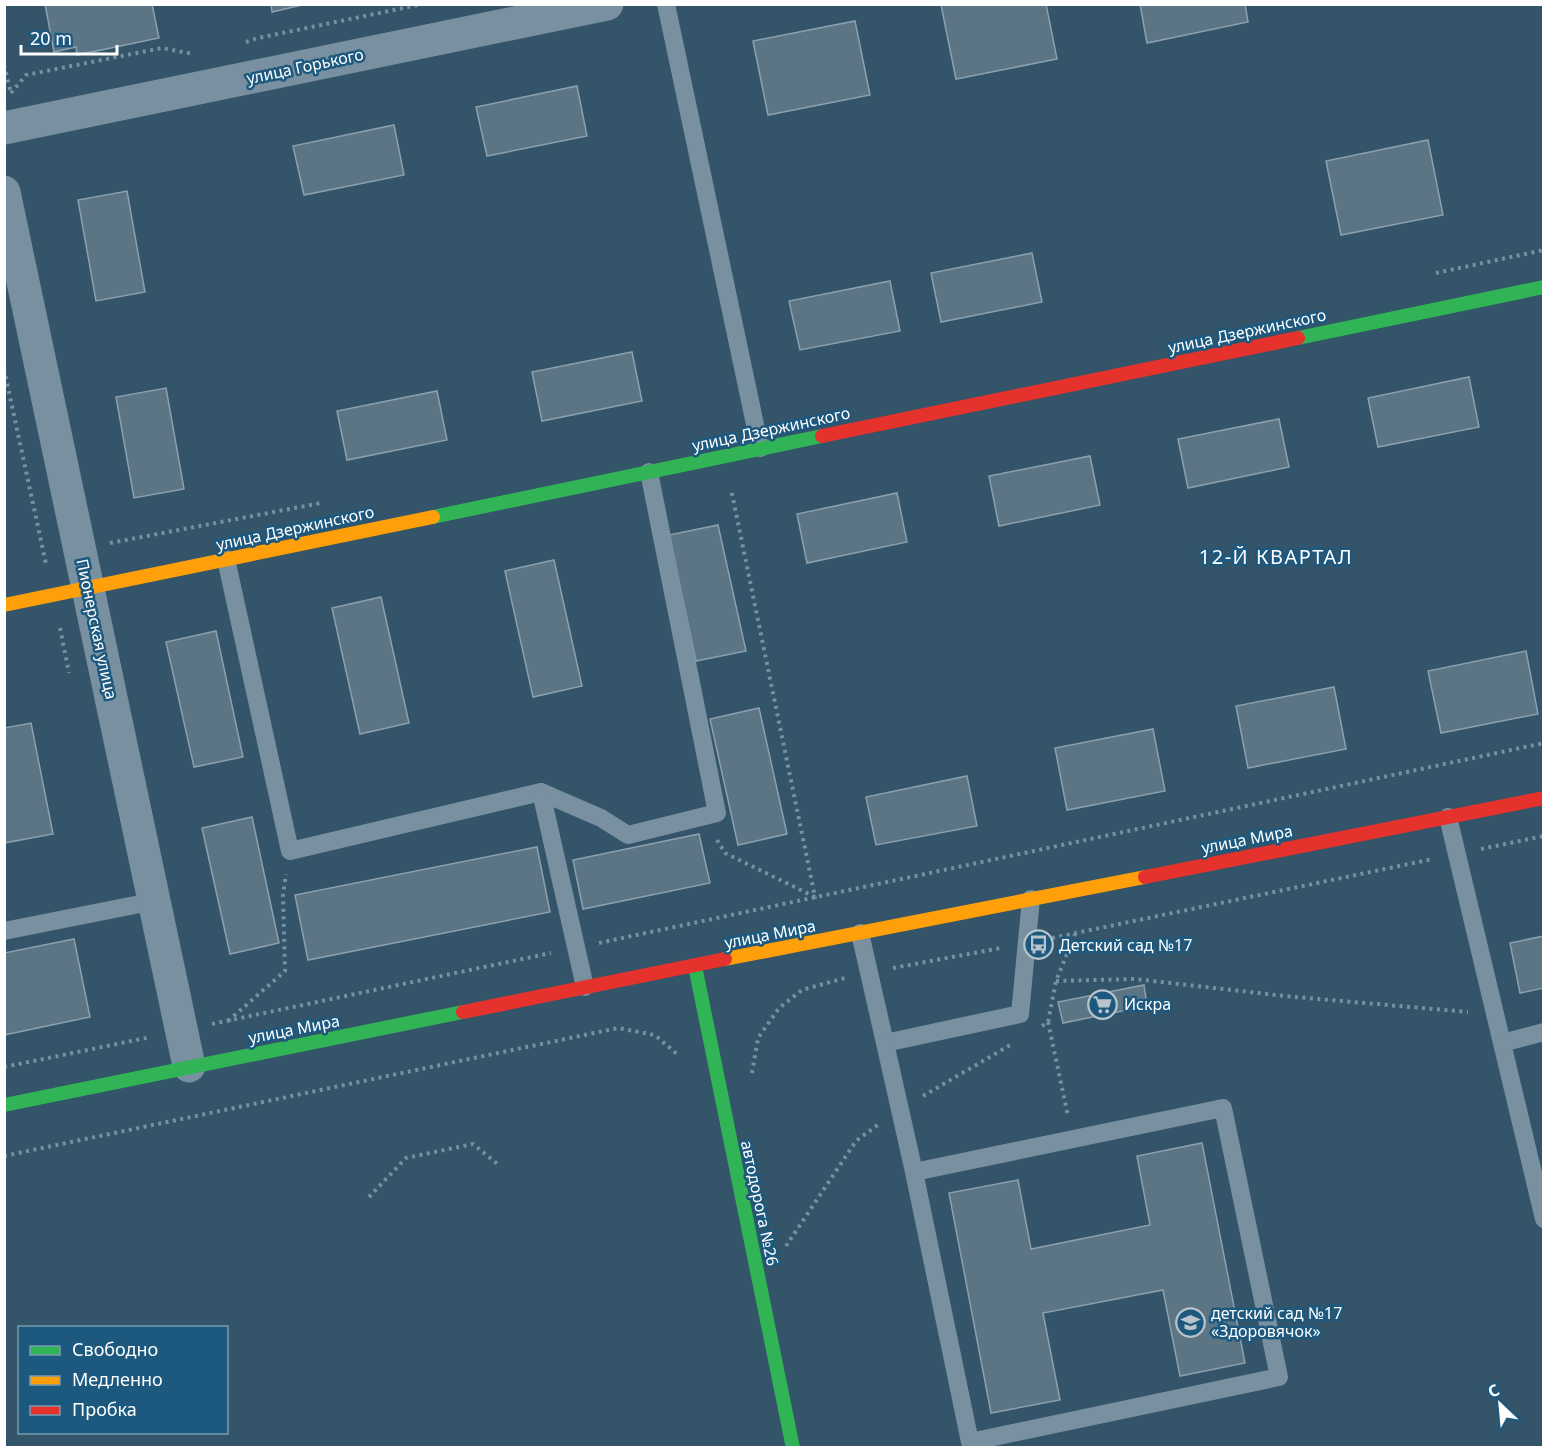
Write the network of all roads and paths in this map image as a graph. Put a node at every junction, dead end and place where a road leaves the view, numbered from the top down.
1 (606, 4) edge
2 (666, 4) edge
3 (194, 55) dead end
4 (10, 93) dead end
5 (4, 128) edge
6 (4, 192) edge
7 (1544, 287) edge
8 (760, 448) junction
9 (724, 456) junction
10 (649, 472) junction
11 (226, 559) junction
12 (88, 588) junction
13 (4, 606) edge
14 (1544, 743) edge
15 (541, 792) junction
16 (1544, 798) edge
17 (704, 816) junction
18 (1448, 817) junction
19 (1544, 836) edge
20 (290, 851) junction
21 (1457, 854) junction
22 (815, 897) junction
23 (1031, 899) junction
24 (155, 901) junction
25 (4, 931) edge
26 (860, 933) junction
27 (1075, 934) junction
28 (1027, 943) junction
29 (577, 947) junction
30 (695, 966) junction
31 (869, 972) junction
32 (1056, 981) junction
33 (585, 987) junction
34 (1496, 1014) junction
35 (227, 1021) junction
36 (1048, 1022) junction
37 (1038, 1028) dead end
38 (182, 1031) junction
39 (1544, 1032) edge
40 (1018, 1040) dead end
41 (885, 1043) junction
42 (1502, 1043) junction
43 (681, 1062) dead end
44 (189, 1066) junction
45 (4, 1067) edge
46 (752, 1074) dead end
47 (4, 1105) edge
48 (899, 1110) junction
49 (1073, 1139) junction
50 (4, 1156) edge
51 (500, 1166) dead end
52 (914, 1172) junction
53 (369, 1197) dead end
54 (1544, 1219) edge
55 (786, 1247) dead end
56 (793, 1448) edge

1 - 5 street, улица Горького
2 - 8 lane
3 - 4 path
6 - 12 street, Пионерская улица
7 - 8 street, улица Дзержинского
8 - 9 street, улица Дзержинского
9 - 10 street, улица Дзержинского
9 - 22 path
10 - 11 street, улица Дзержинского
10 - 17 lane
11 - 12 street, улица Дзержинского
11 - 20 lane
12 - 13 street, улица Дзержинского
12 - 24 street, Пионерская улица
14 - 22 path
15 - 17 lane
15 - 20 lane
15 - 29 lane
16 - 18 street, улица Мира
17 - 22 path
18 - 21 lane
18 - 23 street, улица Мира
19 - 21 path
20 - 35 path
21 - 27 path
21 - 34 lane
22 - 29 path
23 - 26 street, улица Мира
23 - 28 lane
24 - 25 lane
24 - 38 street, Пионерская улица
26 - 30 street, улица Мира
26 - 31 lane
27 - 28 path
27 - 32 path
28 - 31 path
28 - 41 lane
29 - 33 lane
29 - 35 path
30 - 33 street, улица Мира
30 - 56 street, автодорога №26
31 - 41 lane
31 - 46 path
32 - 34 path
32 - 36 path
33 - 44 street, улица Мира
34 - 42 lane
35 - 38 path
36 - 37 path
36 - 49 path
38 - 44 street, Пионерская улица
38 - 45 path
39 - 42 lane
40 - 48 path
41 - 48 lane
42 - 54 lane
43 - 50 path
44 - 47 street, улица Мира
48 - 52 lane
48 - 55 path
49 - 52 lane
49 - 52 lane
51 - 53 path

